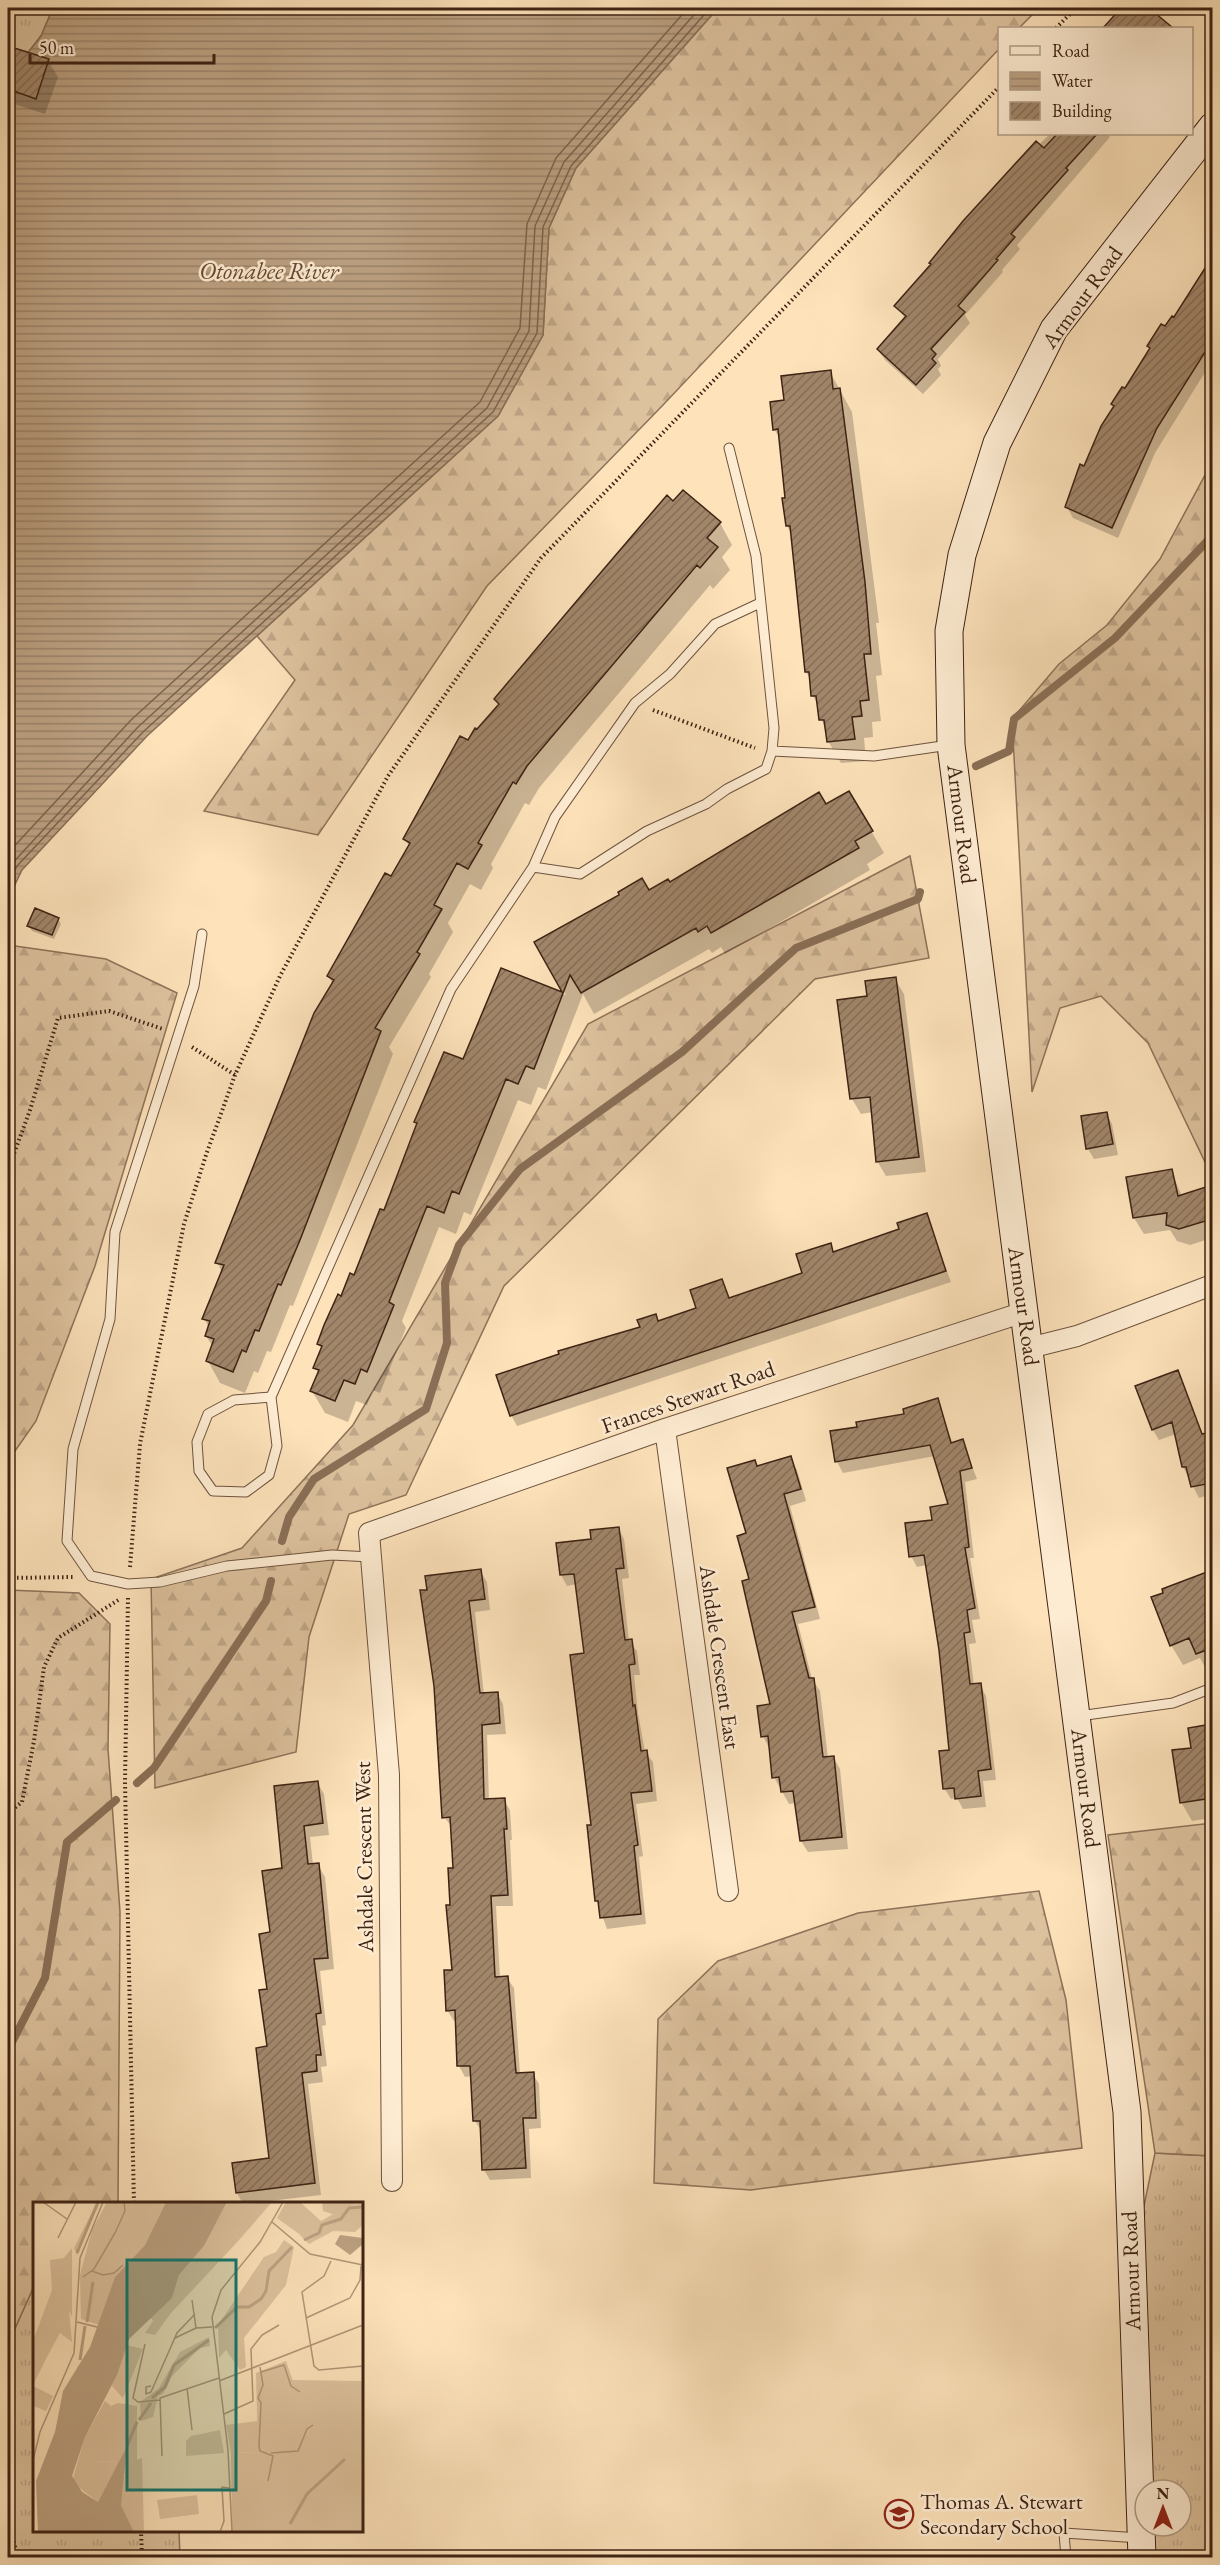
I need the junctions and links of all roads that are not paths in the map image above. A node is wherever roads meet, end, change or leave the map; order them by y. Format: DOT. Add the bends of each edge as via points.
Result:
graph roads {
  1 [pos="1212,127"];
  2 [pos="729,448"];
  3 [pos="760,603"];
  4 [pos="951,745"];
  5 [pos="772,751"];
  6 [pos="532,867"];
  7 [pos="202,934"];
  8 [pos="1212,1285"];
  9 [pos="1024,1312"];
  10 [pos="1029,1348"];
  11 [pos="271,1397"];
  12 [pos="665,1429"];
  13 [pos="369,1533"];
  14 [pos="371,1557"];
  15 [pos="1212,1688"];
  16 [pos="1077,1716"];
  17 [pos="728,1892"];
  18 [pos="392,2181"];
  19 [pos="1141,2548"];
  20 [pos="1066,2558"];
  1 -- 4 [label="main road, Armour Road" via="1053,329 997,443 962,555 949,631"];
  2 -- 3 [label="lane" via="756,556"];
  3 -- 5 [label="lane" via="774,728"];
  3 -- 6 [label="lane" via="715,624 670,674 635,703 555,817"];
  4 -- 5 [label="lane" via="874,756"];
  4 -- 9 [label="main road, Armour Road"];
  5 -- 6 [label="lane" via="766,769 706,804 647,831 580,874"];
  6 -- 11 [label="lane" via="451,989"];
  7 -- 14 [label="lane" via="194,986 115,1232 110,1319 73,1449 67,1541 91,1576 128,1584 160,1582 239,1565 332,1555"];
  8 -- 10 [label="street" via="1077,1336"];
  9 -- 10 [label="main road, Armour Road"];
  9 -- 12 [label="street, Frances Stewart Road"];
  10 -- 16 [label="main road, Armour Road"];
  11 -- 11 [label="lane" via="234,1400 208,1414 197,1442 199,1471 213,1491 246,1492 269,1475 277,1446"];
  12 -- 13 [label="street, Frances Stewart Road"];
  12 -- 17 [label="street, Ashdale Crescent East"];
  13 -- 14 [label="street, Ashdale Crescent West"];
  14 -- 18 [label="street, Ashdale Crescent West" via="389,1775"];
  15 -- 16 [label="lane" via="1173,1703"];
  16 -- 19 [label="main road, Armour Road" via="1128,2112"];
  19 -- 20 [label="lane" via="1064,2534"];
}
